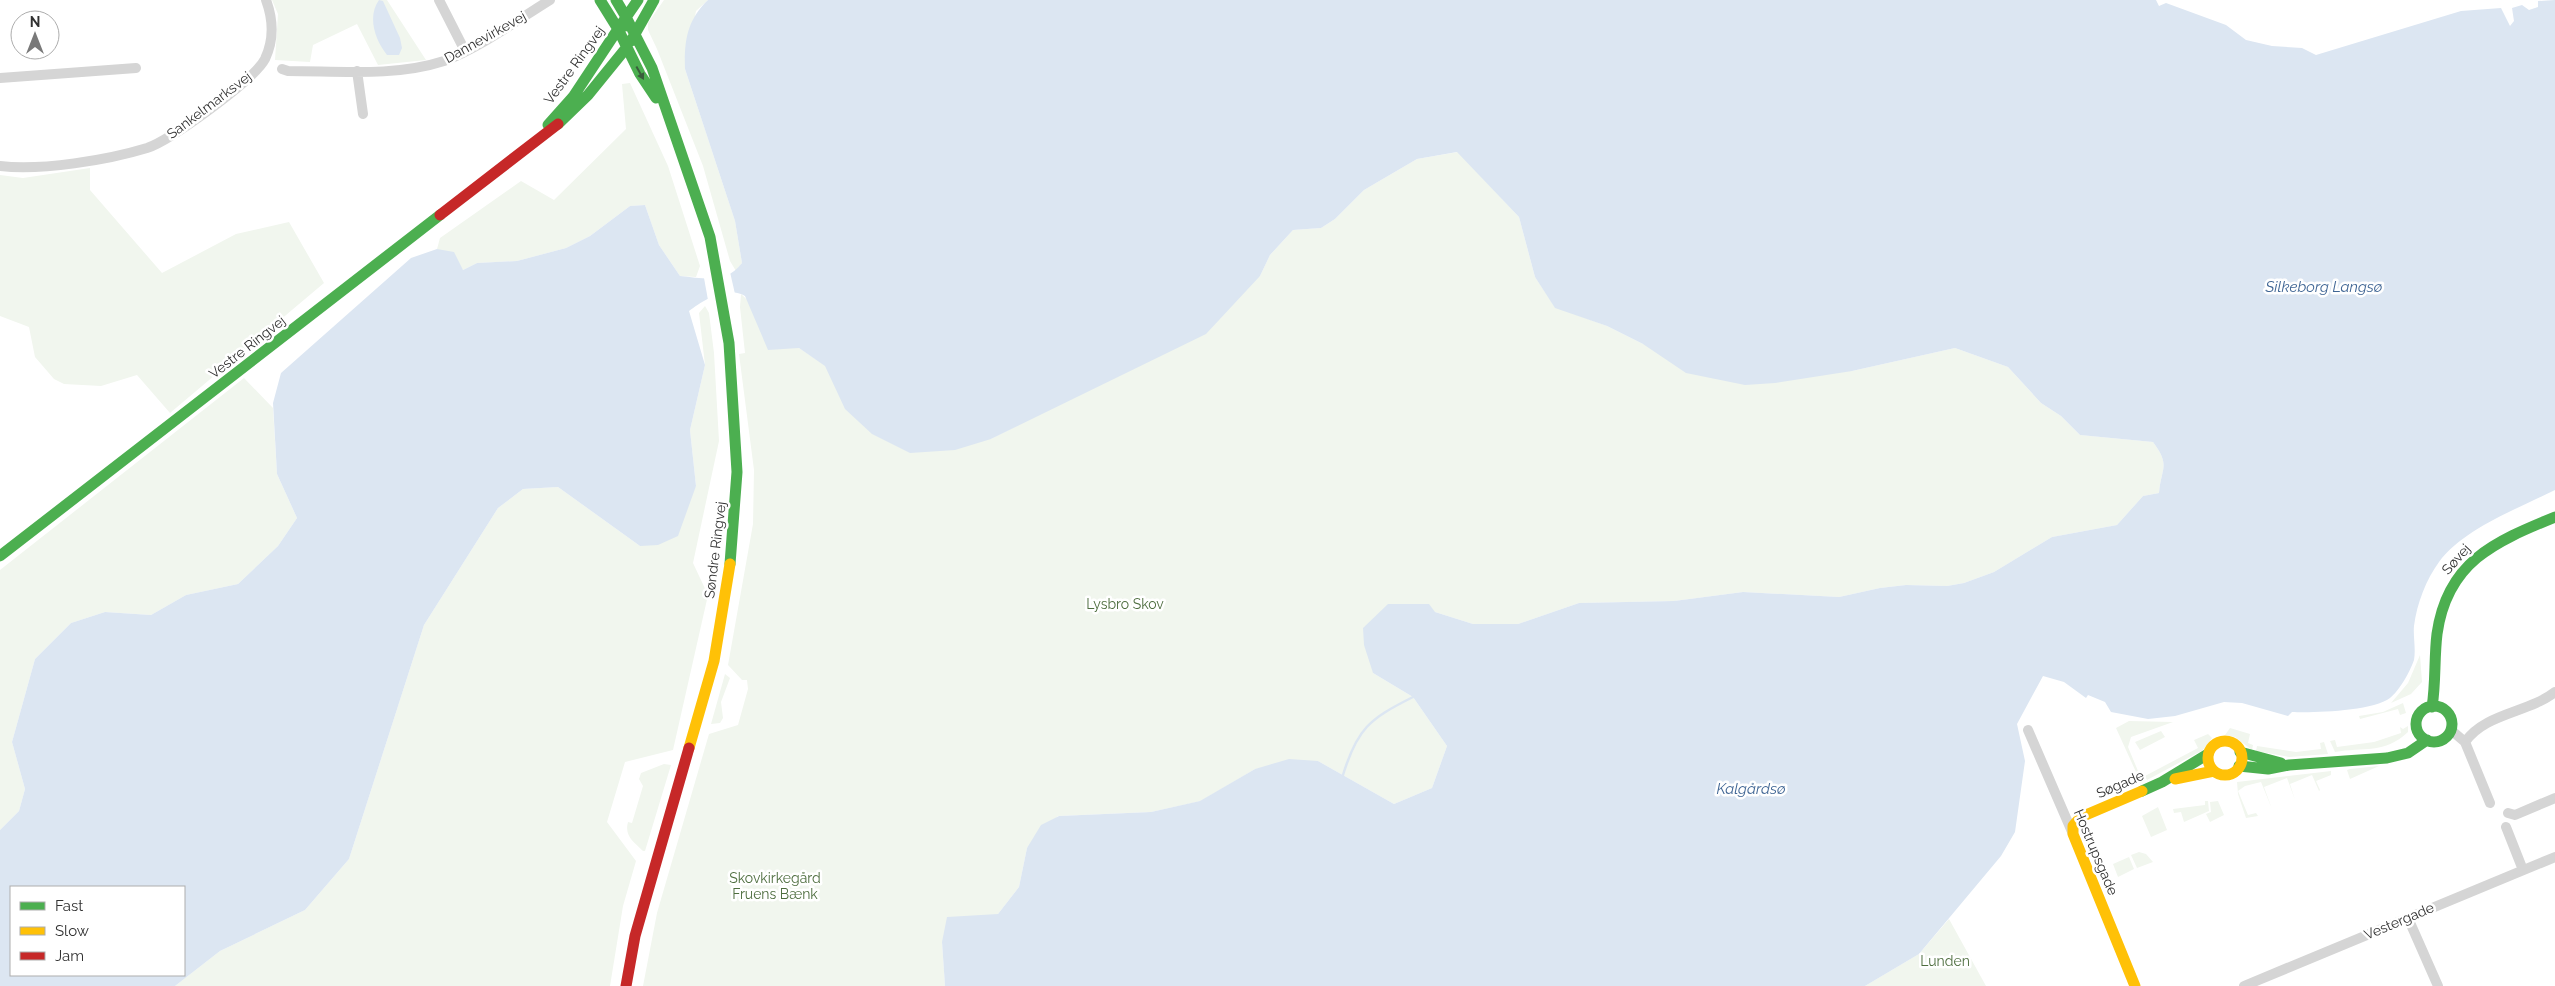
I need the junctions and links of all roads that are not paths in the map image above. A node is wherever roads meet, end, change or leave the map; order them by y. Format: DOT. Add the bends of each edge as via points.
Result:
graph roads {
  1 [pos="266,0"];
  2 [pos="439,0"];
  3 [pos="550,0"];
  4 [pos="600,0"];
  5 [pos="616,0"];
  6 [pos="638,0"];
  7 [pos="644,0"];
  8 [pos="654,0"];
  9 [pos="631,25"];
  10 [pos="623,38"];
  11 [pos="465,51"];
  12 [pos="136,68"];
  13 [pos="282,68"];
  14 [pos="357,71"];
  15 [pos="0,78"];
  16 [pos="363,114"];
  17 [pos="667,114"];
  18 [pos="513,161"];
  19 [pos="0,166"];
  20 [pos="2555,517"];
  21 [pos="0,556"];
  22 [pos="2555,692"];
  23 [pos="2438,708"];
  24 [pos="2028,730"];
  25 [pos="2451,730"];
  26 [pos="2423,737"];
  27 [pos="2465,742"];
  28 [pos="2240,752"];
  29 [pos="2208,754"];
  30 [pos="2290,765"];
  31 [pos="2239,766"];
  32 [pos="2214,771"];
  33 [pos="2162,782"];
  34 [pos="2555,798"];
  35 [pos="2490,803"];
  36 [pos="2508,813"];
  37 [pos="2506,827"];
  38 [pos="2073,834"];
  39 [pos="2555,857"];
  40 [pos="2523,870"];
  41 [pos="2408,918"];
  42 [pos="626,986"];
  43 [pos="2136,986"];
  44 [pos="2244,986"];
  45 [pos="2438,986"];
  1 -- 19 [label="street, Sankelmarksvej" via="272,26 270,46 264,60 251,75 179,131 149,147 119,155 31,167"];
  2 -- 11 [label="street"];
  3 -- 11 [label="street, Dannevirkevej"];
  4 -- 10 [label="main road, Søndre Ringvej"];
  5 -- 9 [label="main road, Søndre Ringvej"];
  6 -- 9 [label="main road"];
  7 -- 9 [label="main road"];
  8 -- 9 [label="main road"];
  9 -- 10 [label="main road"];
  9 -- 10 [label="main road"];
  9 -- 17 [label="main road, Søndre Ringvej" via="652,68"];
  10 -- 17 [label="main road, Søndre Ringvej, one-way" via="640,74"];
  10 -- 18 [label="main road, Vestre Ringvej"];
  10 -- 18 [label="main road, Vestre Ringvej" via="610,72 570,115 527,153"];
  11 -- 14 [label="street, Dannevirkevej" via="429,65"];
  12 -- 15 [label="street"];
  13 -- 14 [label="street, Dannevirkevej" via="288,71"];
  14 -- 16 [label="street"];
  17 -- 42 [label="main road, Søndre Ringvej" via="698,200 716,268 729,344 736,446 732,551 714,661 635,936"];
  18 -- 21 [label="main road, Vestre Ringvej"];
  20 -- 23 [label="main road, Søvej" via="2492,545 2462,572 2449,589 2437,634 2437,664 2443,692"];
  22 -- 27 [label="street" via="2475,728"];
  23 -- 25 [label="main road" via="2451,718"];
  23 -- 26 [label="main road" via="2424,710 2419,716 2417,724"];
  24 -- 38 [label="street, Hostrupsgade"];
  25 -- 26 [label="main road" via="2441,741"];
  25 -- 27 [label="street"];
  26 -- 30 [label="main road" via="2408,753 2387,758"];
  27 -- 35 [label="street"];
  28 -- 29 [label="main road" via="2233,744 2223,741 2213,746"];
  28 -- 30 [label="main road"];
  28 -- 31 [label="main road"];
  29 -- 32 [label="main road"];
  29 -- 33 [label="main road, Søgade"];
  30 -- 31 [label="main road" via="2268,769"];
  31 -- 32 [label="main road" via="2229,774"];
  32 -- 33 [label="main road, Søgade"];
  33 -- 38 [label="main road, Søgade" via="2081,817 2073,826"];
  34 -- 36 [label="street" via="2515,815"];
  37 -- 40 [label="street"];
  38 -- 43 [label="main road, Hostrupsgade"];
  39 -- 40 [label="street, Vestergade"];
  40 -- 41 [label="street, Vestergade"];
  41 -- 44 [label="street, Vestergade"];
  41 -- 45 [label="street"];
}
